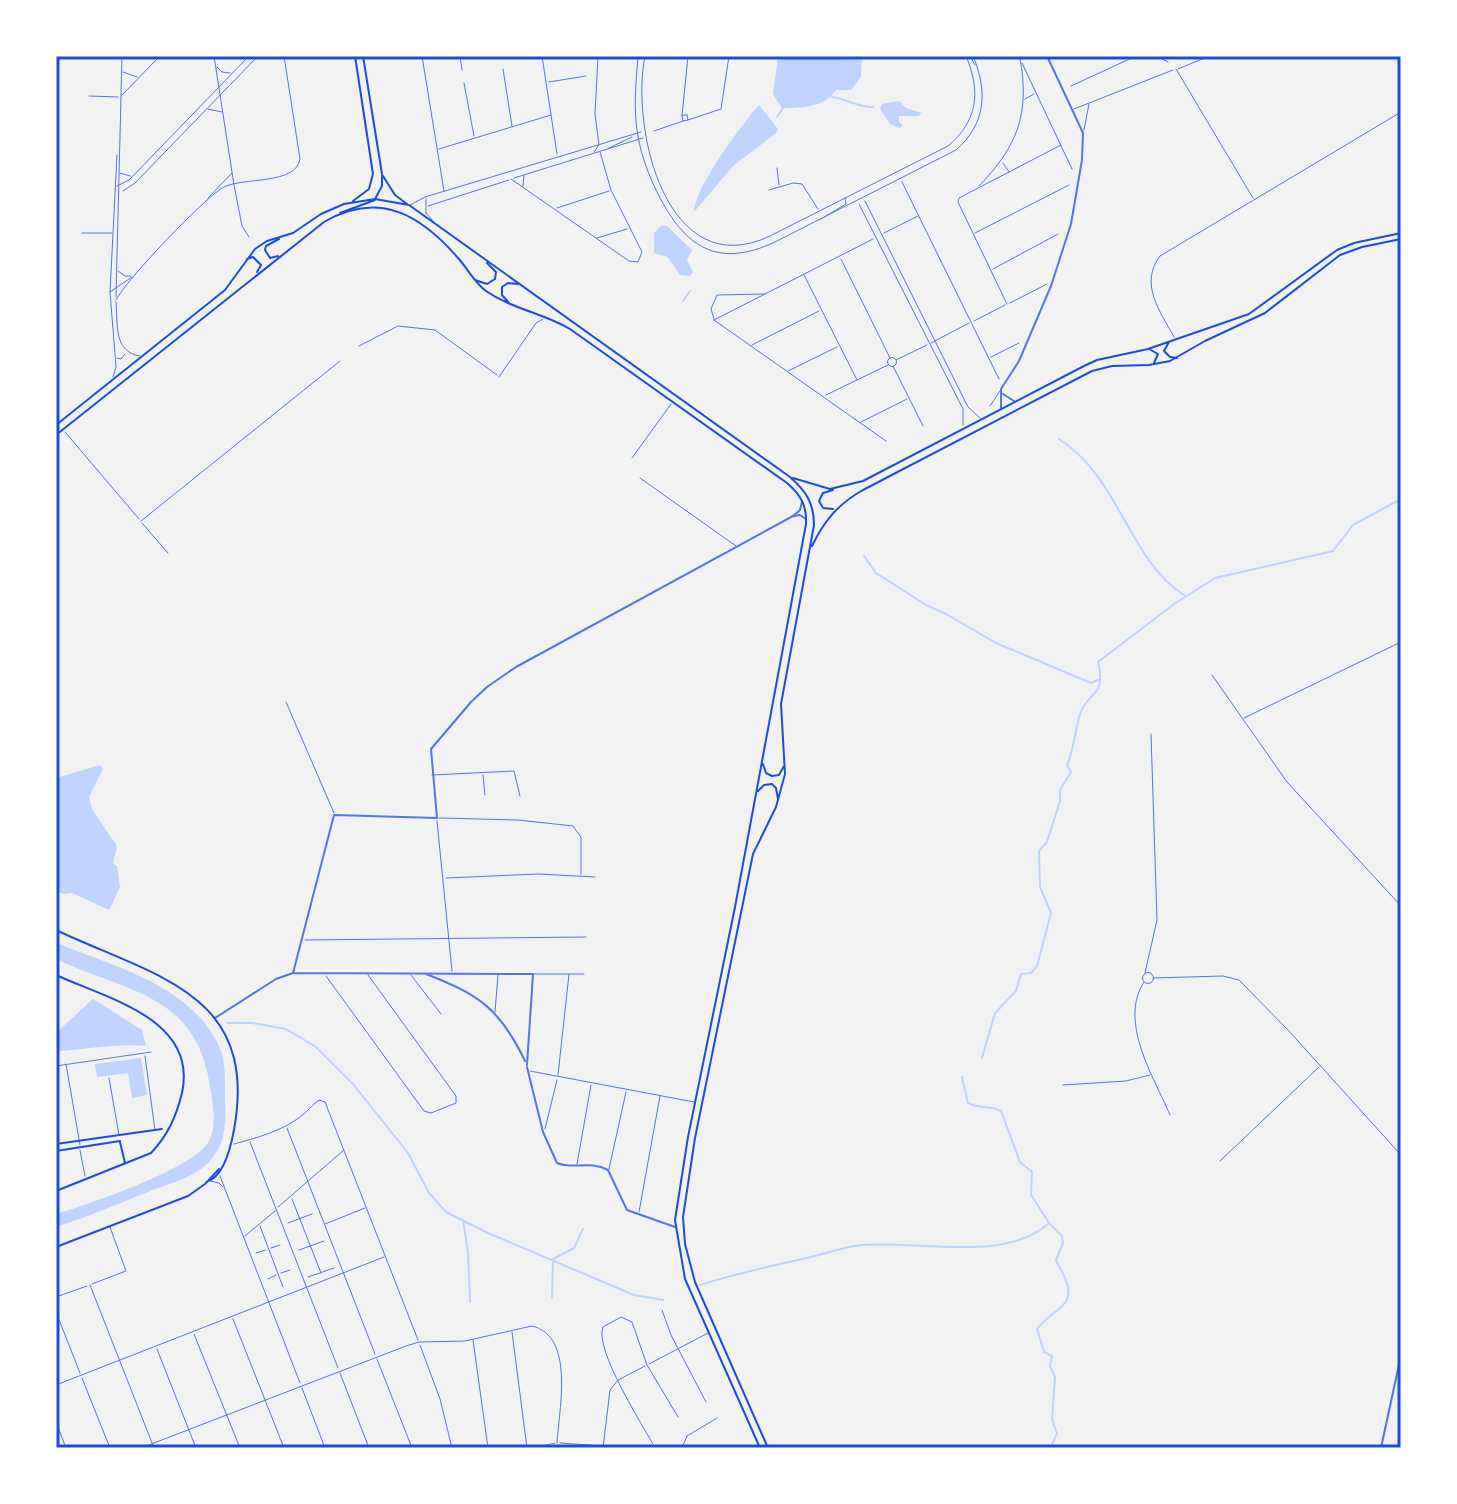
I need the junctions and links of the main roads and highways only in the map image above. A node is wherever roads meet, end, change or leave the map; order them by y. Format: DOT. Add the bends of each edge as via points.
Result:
graph roads {
  1 [pos="355,56"];
  2 [pos="363,56"];
  3 [pos="382,174"];
  4 [pos="375,199"];
  5 [pos="344,204"];
  6 [pos="408,205"];
  7 [pos="333,217"];
  8 [pos="1401,233"];
  9 [pos="284,237"];
  10 [pos="1401,239"];
  11 [pos="283,254"];
  12 [pos="477,255"];
  13 [pos="245,261"];
  14 [pos="254,276"];
  15 [pos="474,279"];
  16 [pos="520,284"];
  17 [pos="513,305"];
  18 [pos="1170,341"];
  19 [pos="1148,349"];
  20 [pos="1177,358"];
  21 [pos="1149,365"];
  22 [pos="56,425"];
  23 [pos="56,435"];
  24 [pos="790,477"];
  25 [pos="838,489"];
  26 [pos="835,509"];
  27 [pos="810,550"];
  28 [pos="763,759"];
  29 [pos="785,764"];
  30 [pos="756,794"];
  31 [pos="779,800"];
  32 [pos="56,930"];
  33 [pos="56,975"];
  34 [pos="695,1102"];
  35 [pos="700,1117"];
  36 [pos="162,1129"];
  37 [pos="119,1135"];
  38 [pos="120,1141"];
  39 [pos="56,1144"];
  40 [pos="56,1151"];
  41 [pos="125,1164"];
  42 [pos="56,1191"];
  43 [pos="683,1217"];
  44 [pos="675,1227"];
  45 [pos="56,1247"];
  46 [pos="708,1333"];
  47 [pos="728,1358"];
  48 [pos="760,1448"];
  49 [pos="768,1448"];
  1 -- 5 [label="main road" via="373,174 365,193"];
  2 -- 3 [label="main road"];
  3 -- 4 [label="main road"];
  3 -- 6 [label="main road"];
  4 -- 5 [label="main road"];
  4 -- 6 [label="main road"];
  4 -- 7 [label="main road"];
  5 -- 9 [label="main road"];
  6 -- 12 [label="main road"];
  7 -- 11 [label="main road"];
  7 -- 15 [label="main road" via="373,207 408,214 446,244"];
  8 -- 18 [label="main road" via="1346,246 1249,314"];
  9 -- 11 [label="main road" via="265,250 270,258"];
  9 -- 13 [label="main road" via="267,241"];
  10 -- 20 [label="main road" via="1340,255 1265,313"];
  11 -- 14 [label="main road"];
  12 -- 15 [label="main road" via="496,276 487,284"];
  12 -- 16 [label="main road"];
  13 -- 14 [label="main road" via="259,261"];
  13 -- 22 [label="main road" via="225,290"];
  14 -- 23 [label="main road"];
  15 -- 17 [label="main road"];
  16 -- 17 [label="main road" via="502,287 502,295"];
  16 -- 24 [label="main road"];
  17 -- 28 [label="main road" via="570,329 787,483 803,500 806,520"];
  18 -- 19 [label="main road"];
  18 -- 20 [label="main road" via="1164,351"];
  19 -- 21 [label="main road" via="1158,354"];
  19 -- 25 [label="main road" via="1097,360"];
  20 -- 21 [label="main road"];
  21 -- 26 [label="main road" via="1112,366 1083,375"];
  24 -- 25 [label="main road"];
  24 -- 27 [label="main road" via="811,502"];
  25 -- 26 [label="main road" via="823,493 819,501 823,508"];
  26 -- 27 [label="main road"];
  27 -- 29 [label="main road" via="781,704"];
  28 -- 29 [label="main road" via="772,776 779,775"];
  28 -- 30 [label="main road"];
  29 -- 31 [label="main road"];
  30 -- 31 [label="main road" via="769,784"];
  30 -- 34 [label="main road"];
  31 -- 35 [label="main road" via="753,854"];
  32 -- 45 [label="main road" via="183,988 203,1003 226,1035 236,1061 238,1092 232,1144 219,1173 188,1196"];
  33 -- 41 [label="main road" via="146,1016 173,1040 180,1055 183,1087 171,1127 151,1153"];
  34 -- 35 [label="main road" via="700,1104"];
  34 -- 44 [label="main road"];
  35 -- 43 [label="main road"];
  36 -- 37 [label="main road"];
  37 -- 38 [label="main road"];
  37 -- 39 [label="main road"];
  38 -- 40 [label="main road"];
  38 -- 41 [label="main road"];
  41 -- 42 [label="main road"];
  43 -- 44 [label="main road"];
  43 -- 47 [label="main road" via="695,1282"];
  44 -- 46 [label="main road" via="685,1279"];
  46 -- 47 [label="main road" via="716,1333"];
  46 -- 48 [label="main road"];
  47 -- 49 [label="main road"];
}
